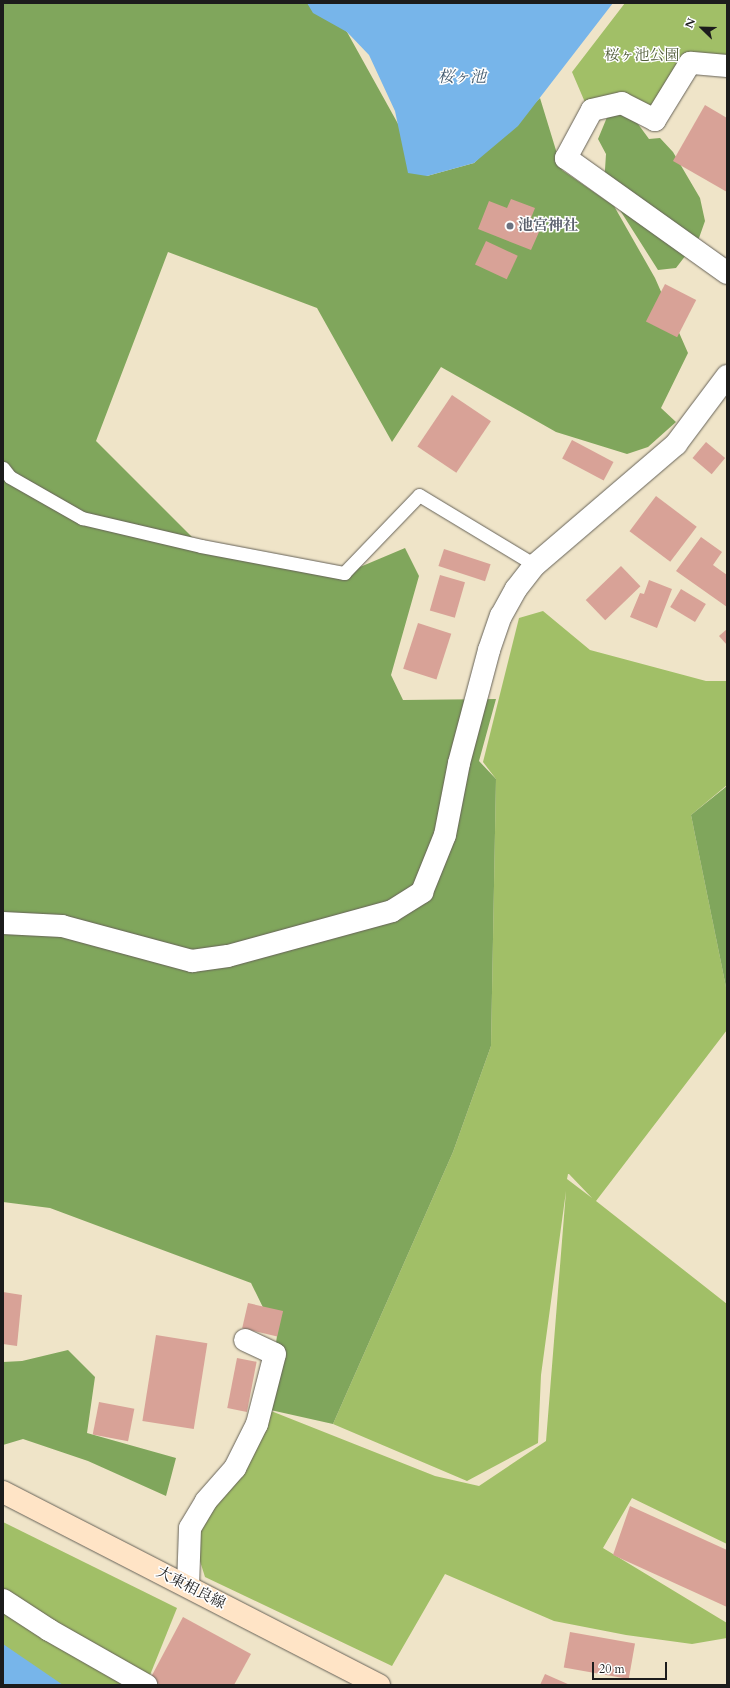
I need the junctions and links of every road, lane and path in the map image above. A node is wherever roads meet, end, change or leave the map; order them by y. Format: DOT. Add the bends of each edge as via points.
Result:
graph roads {
  1 [pos="727,66"];
  2 [pos="727,273"];
  3 [pos="727,376"];
  4 [pos="3,468"];
  5 [pos="535,564"];
  6 [pos="3,923"];
  7 [pos="245,1340"];
  8 [pos="3,1492"];
  9 [pos="188,1586"];
  10 [pos="3,1600"];
  11 [pos="146,1685"];
  12 [pos="379,1685"];
  1 -- 2 [label="street" via="690,63 655,120 622,103 592,110 566,158"];
  3 -- 5 [label="street" via="676,444"];
  4 -- 5 [label="lane" via="10,477 82,518 201,546 344,573 419,495"];
  5 -- 6 [label="street" via="516,589 501,616 491,644 459,763 445,835 422,892 392,911 228,956 192,961 62,926"];
  7 -- 9 [label="street" via="274,1354 257,1424 235,1468 206,1501 190,1528"];
  8 -- 9 [label="main road, 大東相良線"];
  9 -- 12 [label="main road, 大東相良線"];
  10 -- 11 [label="street" via="49,1630"];
}
